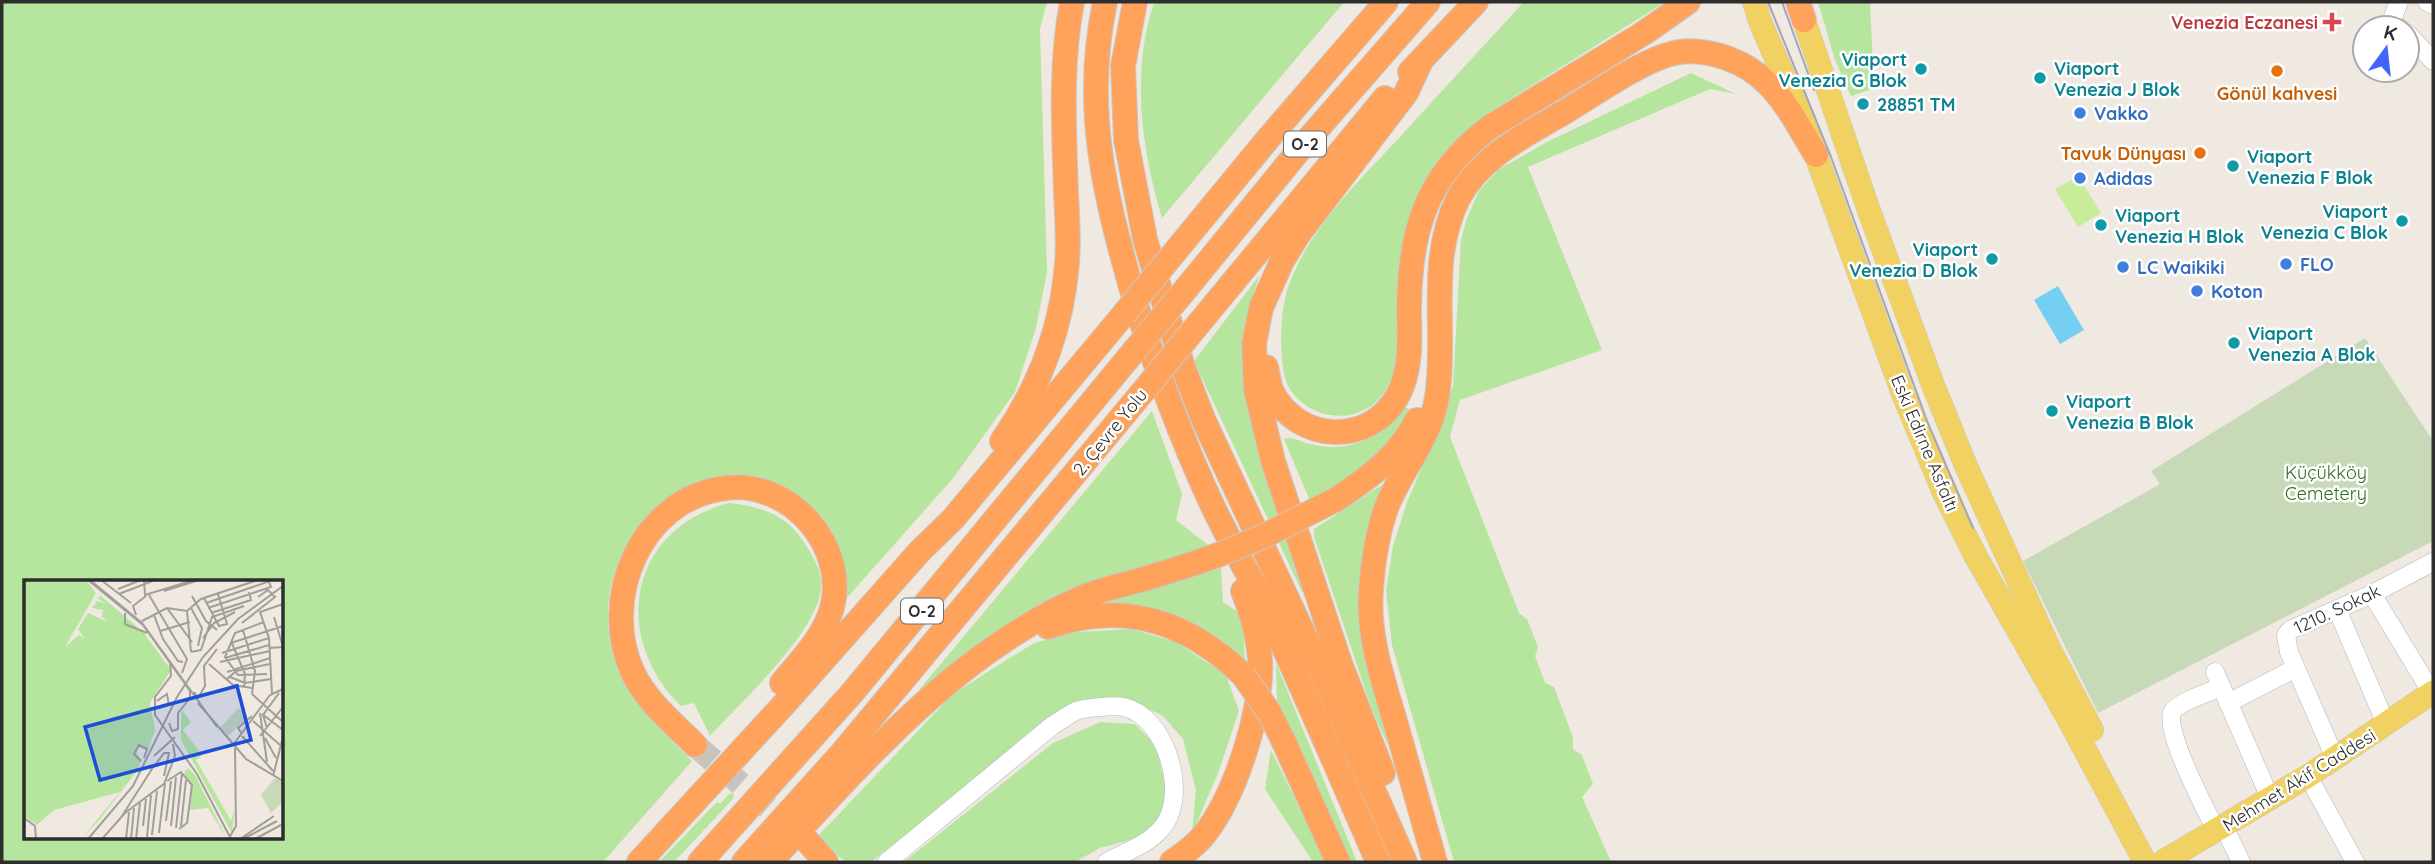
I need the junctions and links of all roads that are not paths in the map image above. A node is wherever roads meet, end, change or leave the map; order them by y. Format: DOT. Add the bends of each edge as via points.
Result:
graph roads {
  1 [pos="1072,2"];
  2 [pos="1105,2"];
  3 [pos="1135,2"];
  4 [pos="1366,2"];
  5 [pos="1386,2"];
  6 [pos="1428,2"];
  7 [pos="1476,2"];
  8 [pos="1688,2"];
  9 [pos="1754,2"];
  10 [pos="2428,2"];
  11 [pos="2433,5"];
  12 [pos="1802,8"];
  13 [pos="2421,45"];
  14 [pos="1421,61"];
  15 [pos="2433,61"];
  16 [pos="1267,141"];
  17 [pos="1816,155"];
  18 [pos="1271,286"];
  19 [pos="1440,354"];
  20 [pos="1217,515"];
  21 [pos="2001,540"];
  22 [pos="920,551"];
  23 [pos="1973,552"];
  24 [pos="2433,562"];
  25 [pos="2372,594"];
  26 [pos="2004,608"];
  27 [pos="2337,609"];
  28 [pos="2040,626"];
  29 [pos="999,646"];
  30 [pos="2296,668"];
  31 [pos="2221,687"];
  32 [pos="2432,692"];
  33 [pos="2057,698"];
  34 [pos="2386,724"];
  35 [pos="695,745"];
  36 [pos="738,755"];
  37 [pos="2335,758"];
  38 [pos="2308,776"];
  39 [pos="2270,797"];
  40 [pos="2220,830"];
  41 [pos="809,843"];
  42 [pos="639,862"];
  43 [pos="700,862"];
  44 [pos="744,862"];
  45 [pos="770,862"];
  46 [pos="826,862"];
  47 [pos="887,862"];
  48 [pos="1107,862"];
  49 [pos="1172,862"];
  50 [pos="1338,862"];
  51 [pos="1378,862"];
  52 [pos="1405,862"];
  53 [pos="1415,862"];
  54 [pos="1435,862"];
  55 [pos="2137,862"];
  56 [pos="2145,862"];
  57 [pos="2162,862"];
  58 [pos="2241,862"];
  59 [pos="2355,862"];
  1 -- 22 [label="highway" via="1063,85 1067,262 1054,334 1035,387 1011,428 940,516"];
  2 -- 20 [label="highway" via="1095,70 1095,109 1109,204 1146,343"];
  3 -- 52 [label="highway" via="1123,66 1126,140 1145,239 1183,367"];
  4 -- 16 [label="highway" via="1294,94"];
  5 -- 16 [label="highway"];
  6 -- 43 [label="highway, 2. Çevre Yolu / O-2, bridge" via="1305,144 852,694"];
  7 -- 14 [label="highway, 2. Çevre Yolu / O-2"];
  8 -- 18 [label="highway" via="1490,127 1449,164 1424,209 1415,237 1402,385 1383,415 1364,428 1337,433 1312,429 1281,407 1271,390 1265,357"];
  9 -- 17 [label="main road, Eski Edirne Asfaltı"];
  10 -- 11 [label="street"];
  12 -- 21 [label="main road, Eski Edirne Asfaltı" via="1914,335"];
  13 -- 15 [label="street"];
  14 -- 18 [label="highway" via="1399,103 1298,235"];
  14 -- 44 [label="highway, 2. Çevre Yolu / O-2, bridge" via="1325,168 851,743"];
  16 -- 22 [label="highway, bridge" via="971,498"];
  17 -- 19 [label="highway" via="1787,107 1745,67 1695,52 1679,52 1642,66 1523,136 1481,168 1459,197 1441,258"];
  17 -- 23 [label="main road, Eski Edirne Asfaltı" via="1903,394"];
  18 -- 53 [label="highway" via="1254,344 1259,404 1286,504 1340,663"];
  19 -- 29 [label="highway, bridge" via="1416,423 1386,464 1368,479 1264,536 1083,597"];
  19 -- 54 [label="highway" via="1437,400 1427,430 1388,504 1370,594 1382,674"];
  20 -- 49 [label="highway" via="1257,637 1257,702 1224,804 1203,837"];
  20 -- 51 [label="highway" via="1297,676"];
  21 -- 23 [label="main road" via="1987,553"];
  21 -- 28 [label="main road, Eski Edirne Asfaltı"];
  22 -- 36 [label="highway"];
  23 -- 26 [label="main road, Eski Edirne Asfaltı"];
  24 -- 25 [label="street, 1210. Sokak"];
  25 -- 27 [label="street, 1210. Sokak"];
  25 -- 32 [label="street"];
  26 -- 28 [label="main road" via="2012,600 2020,600"];
  26 -- 33 [label="main road, Eski Edirne Asfaltı"];
  27 -- 30 [label="street, 1210. Sokak" via="2286,635"];
  27 -- 34 [label="street"];
  28 -- 57 [label="main road, Eski Edirne Asfaltı"];
  29 -- 45 [label="highway" via="943,686"];
  29 -- 50 [label="highway, bridge" via="1069,619 1124,614 1195,637 1243,675 1269,712"];
  30 -- 31 [label="street"];
  30 -- 37 [label="street, 1210. Sokak"];
  31 -- 39 [label="street"];
  31 -- 40 [label="street" via="2176,707 2170,721 2180,752"];
  32 -- 34 [label="main road, Mehmet Akif Caddesi"];
  33 -- 55 [label="main road" via="2059,720 2122,842"];
  33 -- 56 [label="main road, Eski Edirne Asfaltı"];
  34 -- 37 [label="main road, Mehmet Akif Caddesi"];
  35 -- 36 [label="highway" via="644,692 633,672 622,641 623,587 641,544 676,507 727,488 752,490 789,505 818,533 830,556 834,589 831,612 820,635 762,709"];
  36 -- 42 [label="highway"];
  37 -- 38 [label="main road, Mehmet Akif Caddesi"];
  38 -- 39 [label="main road, Mehmet Akif Caddesi"];
  38 -- 59 [label="street"];
  39 -- 40 [label="main road, Mehmet Akif Caddesi"];
  40 -- 57 [label="main road, Mehmet Akif Caddesi"];
  40 -- 58 [label="street"];
  41 -- 46 [label="highway"];
  47 -- 48 [label="street" via="1053,725 1077,710 1124,707 1157,731 1166,749 1173,780 1172,807 1163,828 1149,840"];
}
